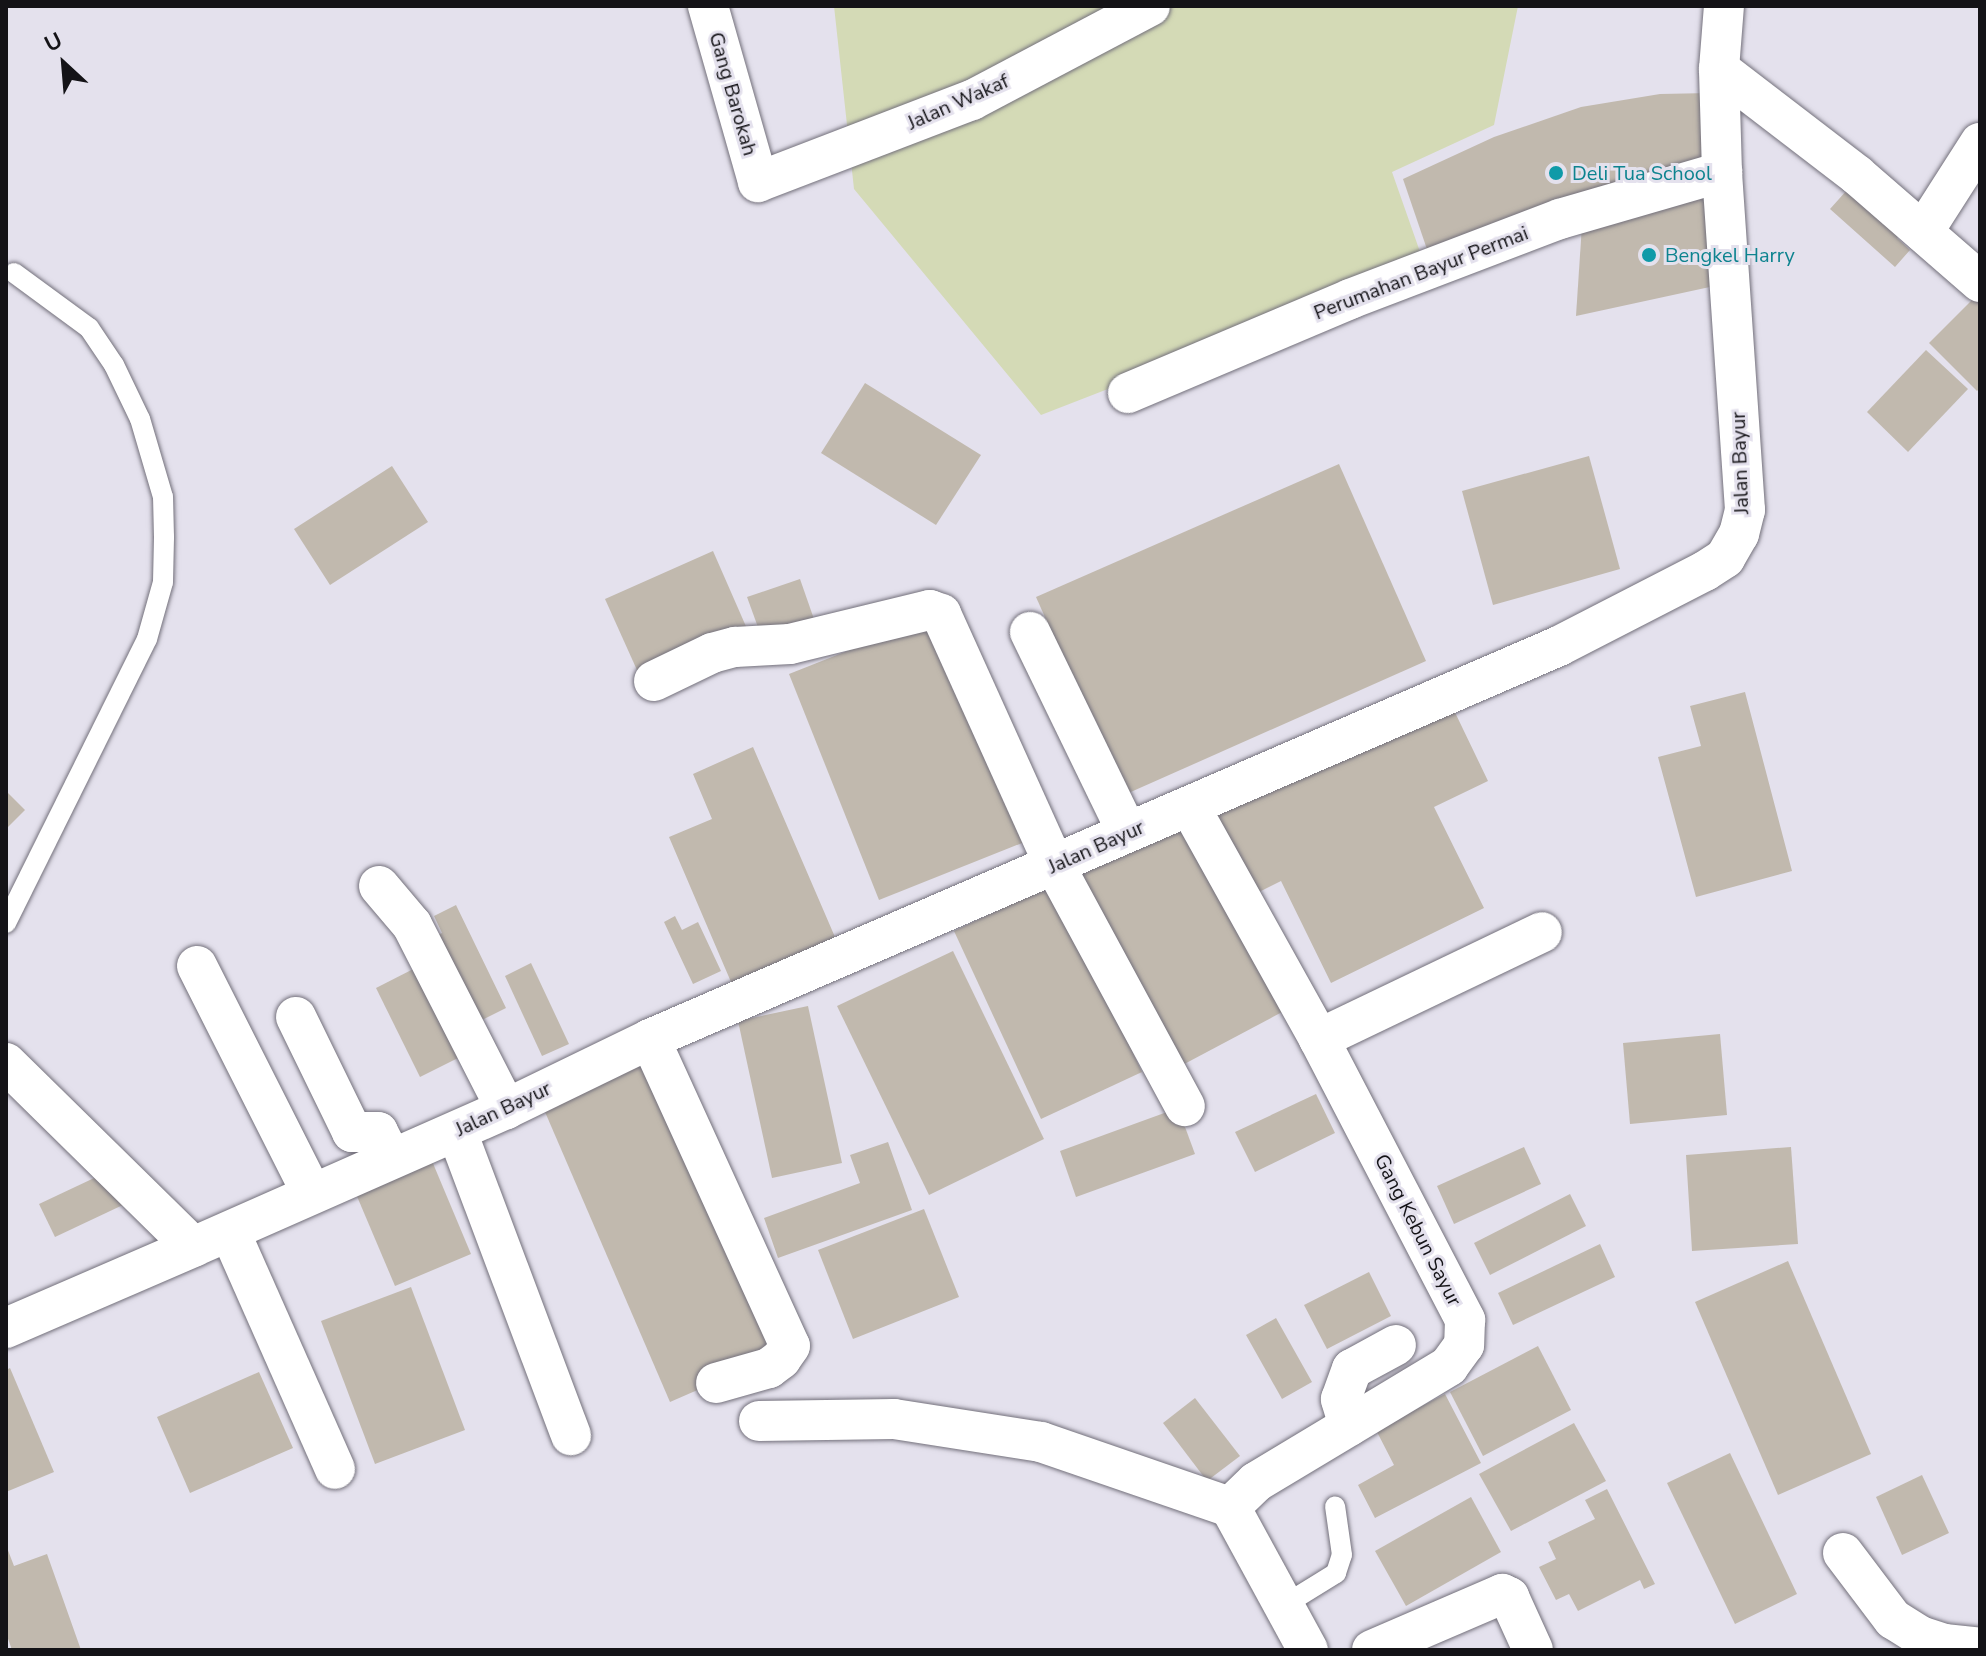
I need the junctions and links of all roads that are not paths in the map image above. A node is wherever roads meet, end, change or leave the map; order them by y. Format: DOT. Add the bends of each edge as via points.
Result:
graph roads {
  1 [pos="708,6"];
  2 [pos="1150,6"];
  3 [pos="1724,6"];
  4 [pos="1719,69"];
  5 [pos="1980,143"];
  6 [pos="1722,172"];
  7 [pos="758,182"];
  8 [pos="1923,232"];
  9 [pos="14,273"];
  10 [pos="1980,282"];
  11 [pos="1128,393"];
  12 [pos="1030,632"];
  13 [pos="654,681"];
  14 [pos="1190,807"];
  15 [pos="1127,832"];
  16 [pos="1055,866"];
  17 [pos="379,886"];
  18 [pos="6,923"];
  19 [pos="1542,932"];
  20 [pos="197,966"];
  21 [pos="296,1017"];
  22 [pos="650,1039"];
  23 [pos="1319,1039"];
  24 [pos="6,1063"];
  25 [pos="1185,1106"];
  26 [pos="506,1109"];
  27 [pos="457,1132"];
  28 [pos="392,1159"];
  29 [pos="312,1194"];
  30 [pos="230,1232"];
  31 [pos="193,1247"];
  32 [pos="6,1328"];
  33 [pos="1396,1345"];
  34 [pos="716,1383"];
  35 [pos="759,1421"];
  36 [pos="1349,1426"];
  37 [pos="571,1435"];
  38 [pos="335,1469"];
  39 [pos="1335,1506"];
  40 [pos="1230,1507"];
  41 [pos="1843,1553"];
  42 [pos="1286,1604"];
  43 [pos="1980,1648"];
  44 [pos="1308,1650"];
  45 [pos="1372,1650"];
  46 [pos="1533,1650"];
  1 -- 7 [label="street, Gang Barokah"];
  2 -- 7 [label="street, Jalan Wakaf" via="972,100"];
  3 -- 4 [label="street, Jalan Bayur"];
  4 -- 6 [label="street, Jalan Bayur"];
  4 -- 8 [label="street"];
  5 -- 8 [label="street"];
  6 -- 11 [label="street, Perumahan Bayur Permai" via="1560,219 1350,299"];
  6 -- 14 [label="street, Jalan Bayur" via="1745,510 1725,558 1559,646"];
  8 -- 10 [label="street"];
  9 -- 18 [label="lane" via="89,328 114,365 140,419 163,497 164,537 163,582 147,639"];
  12 -- 15 [label="street"];
  13 -- 16 [label="street" via="735,647 790,644 936,611"];
  14 -- 15 [label="street, Jalan Bayur"];
  14 -- 23 [label="street, Gang Kebun Sayur"];
  15 -- 16 [label="street, Jalan Bayur"];
  16 -- 22 [label="street, Jalan Bayur"];
  16 -- 25 [label="street"];
  17 -- 26 [label="street" via="412,925"];
  19 -- 23 [label="street"];
  20 -- 29 [label="street"];
  21 -- 28 [label="street" via="352,1132 378,1132"];
  22 -- 26 [label="street, Jalan Bayur"];
  22 -- 34 [label="street" via="790,1346 769,1368"];
  23 -- 36 [label="street, Gang Kebun Sayur" via="1465,1320 1467,1334 1449,1366"];
  24 -- 31 [label="street"];
  26 -- 27 [label="street, Jalan Bayur"];
  27 -- 28 [label="street, Jalan Bayur"];
  27 -- 37 [label="street"];
  28 -- 29 [label="street, Jalan Bayur"];
  29 -- 30 [label="street, Jalan Bayur"];
  30 -- 31 [label="street, Jalan Bayur"];
  30 -- 38 [label="street"];
  31 -- 32 [label="street, Jalan Bayur"];
  33 -- 36 [label="street" via="1352,1369 1341,1399"];
  35 -- 40 [label="street" via="894,1419 1041,1442"];
  36 -- 40 [label="street, Gang Kebun Sayur" via="1256,1482"];
  39 -- 42 [label="lane" via="1342,1555 1336,1573"];
  40 -- 42 [label="street"];
  41 -- 43 [label="street" via="1893,1619 1932,1640"];
  42 -- 44 [label="street"];
  45 -- 46 [label="street" via="1502,1594 1509,1597"];
}
